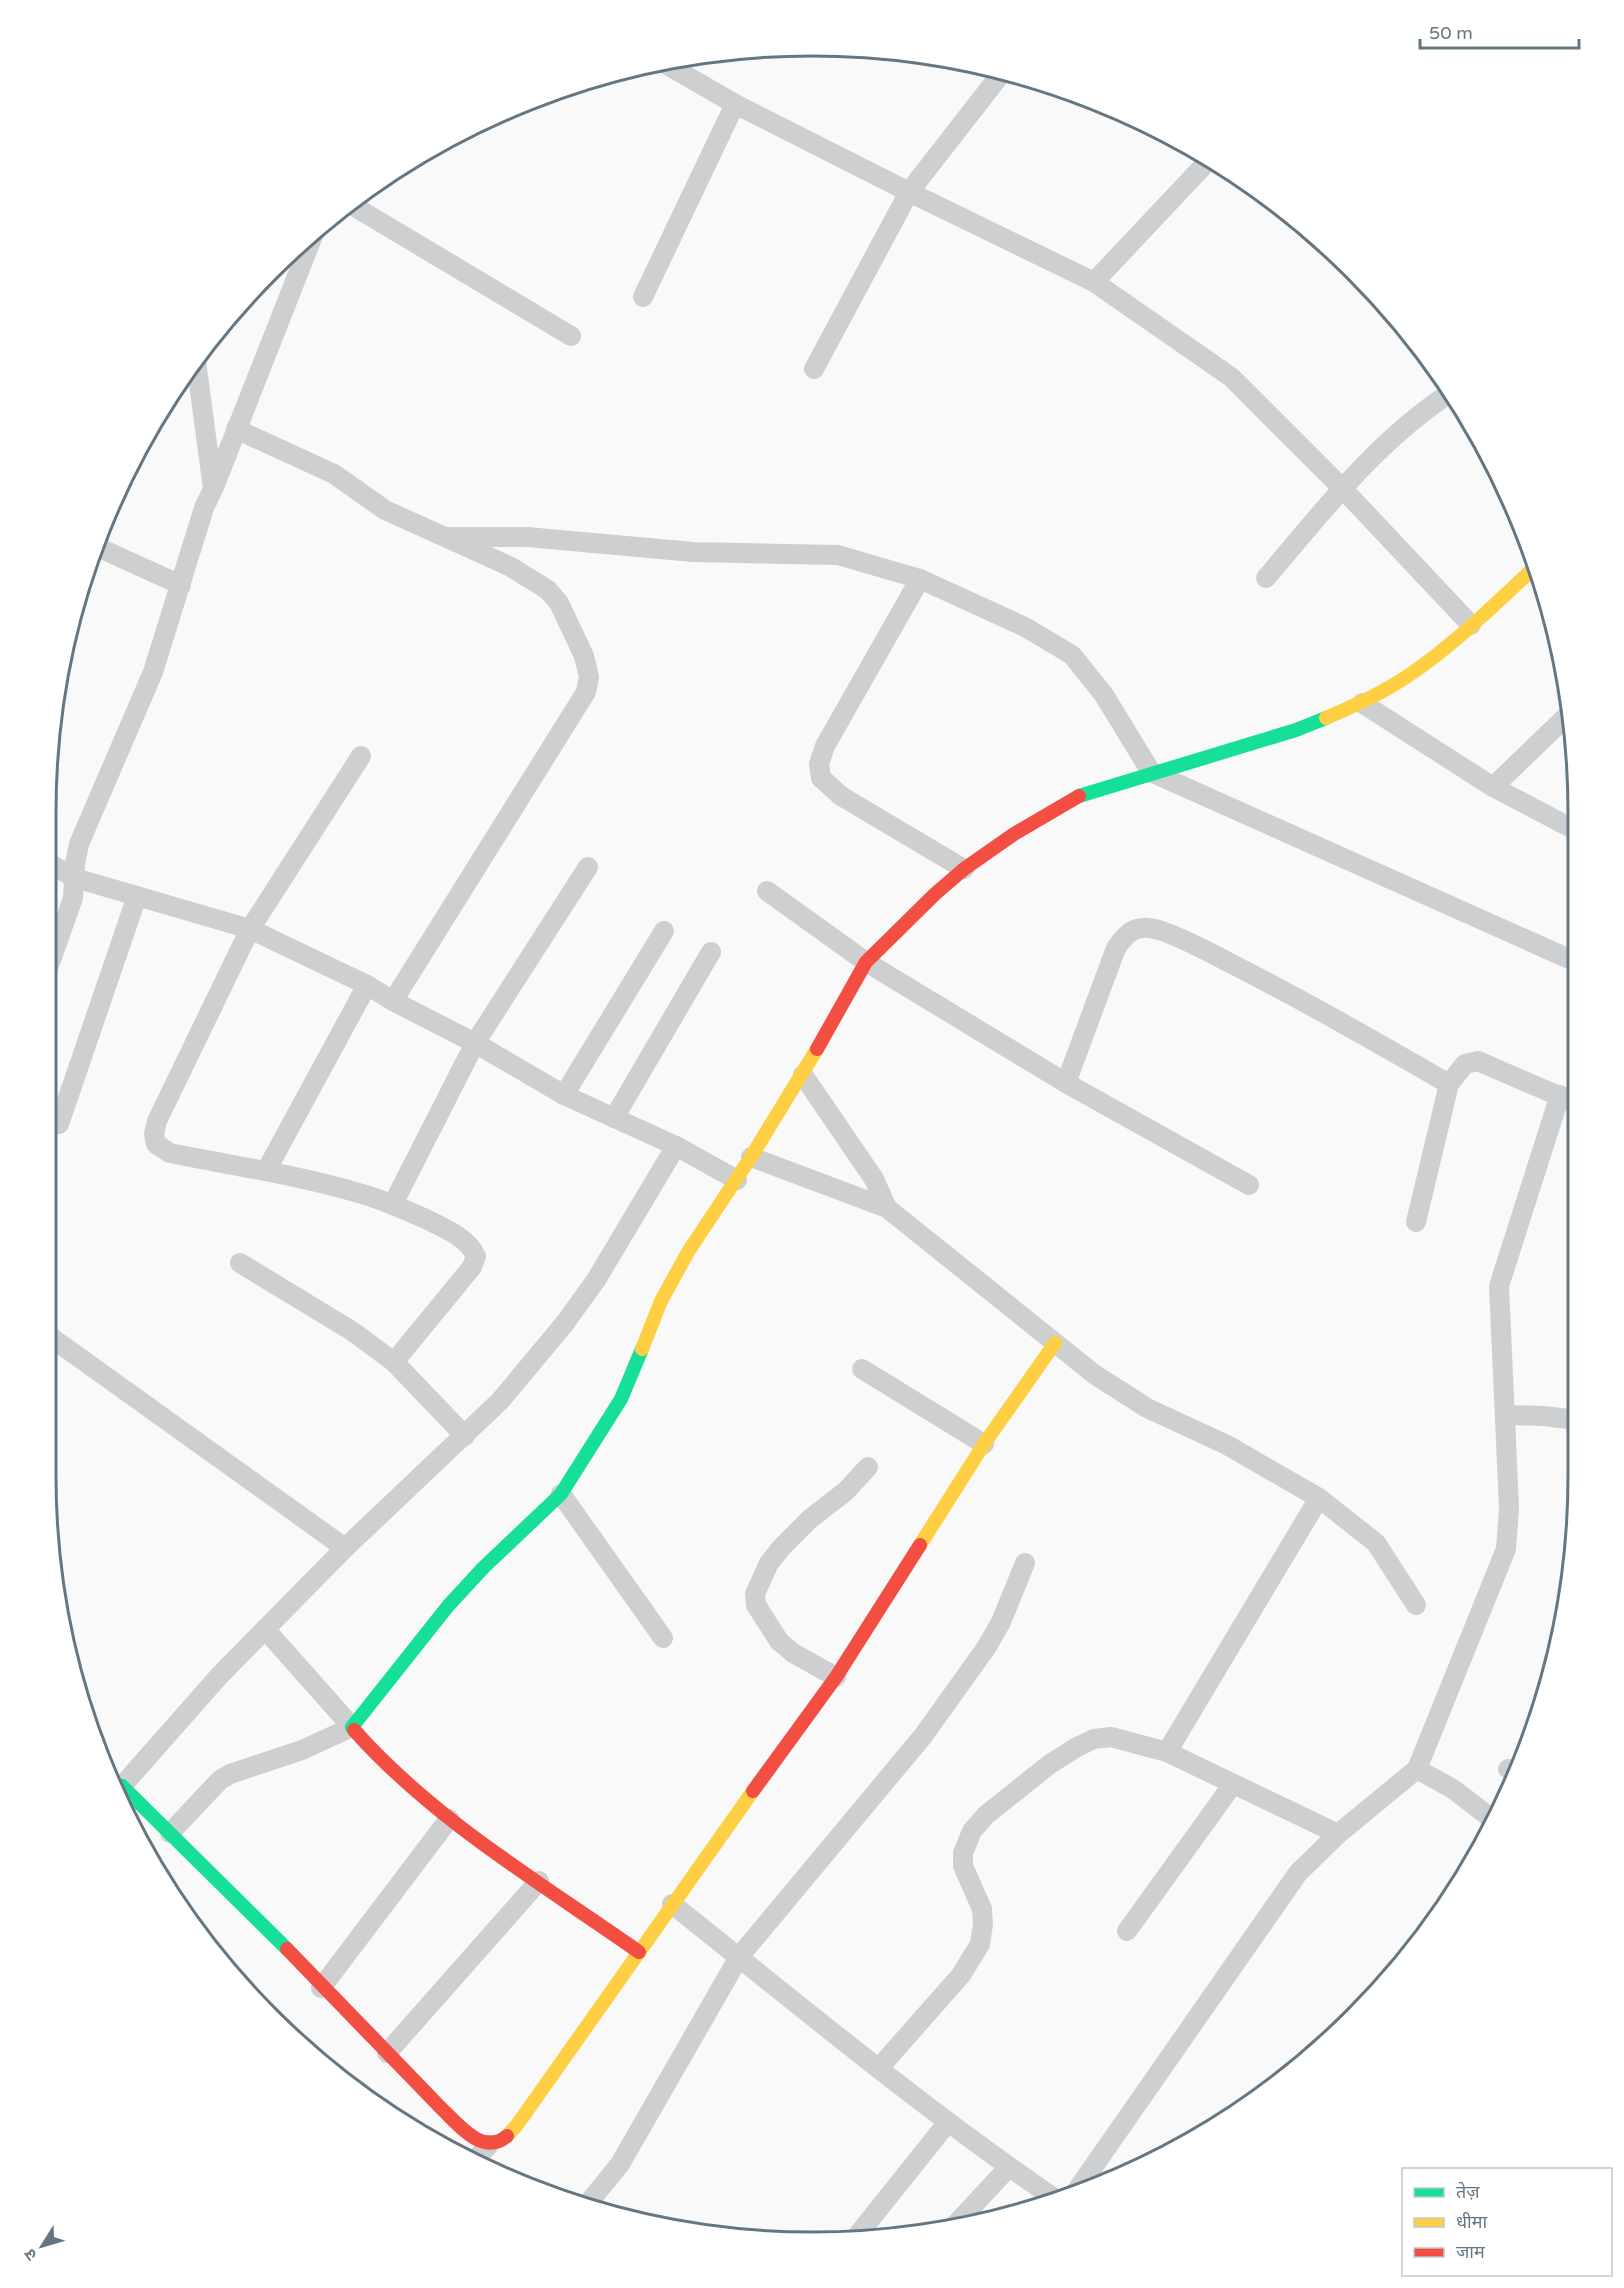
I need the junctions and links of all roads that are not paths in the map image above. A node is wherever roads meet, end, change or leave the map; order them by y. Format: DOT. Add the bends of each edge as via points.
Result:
graph roads {
  1 [pos="673,69"];
  2 [pos="997,79"];
  3 [pos="735,104"];
  4 [pos="1204,166"];
  5 [pos="909,192"];
  6 [pos="357,208"];
  7 [pos="308,247"];
  8 [pos="1094,282"];
  9 [pos="643,297"];
  10 [pos="571,336"];
  11 [pos="814,369"];
  12 [pos="196,374"];
  13 [pos="1444,397"];
  14 [pos="236,429"];
  15 [pos="1342,488"];
  16 [pos="213,489"];
  17 [pos="446,537"];
  18 [pos="103,550"];
  19 [pos="1529,572"];
  20 [pos="1266,578"];
  21 [pos="920,579"];
  22 [pos="181,585"];
  23 [pos="1471,625"];
  24 [pos="1362,704"];
  25 [pos="1563,720"];
  26 [pos="362,756"];
  27 [pos="1151,772"];
  28 [pos="1493,787"];
  29 [pos="1568,826"];
  30 [pos="56,867"];
  31 [pos="588,867"];
  32 [pos="964,869"];
  33 [pos="75,878"];
  34 [pos="767,891"];
  35 [pos="137,896"];
  36 [pos="250,929"];
  37 [pos="664,931"];
  38 [pos="56,947"];
  39 [pos="711,952"];
  40 [pos="1568,957"];
  41 [pos="866,962"];
  42 [pos="367,985"];
  43 [pos="393,1001"];
  44 [pos="475,1043"];
  45 [pos="803,1075"];
  46 [pos="1066,1083"];
  47 [pos="1449,1084"];
  48 [pos="564,1095"];
  49 [pos="1567,1099"];
  50 [pos="614,1118"];
  51 [pos="59,1124"];
  52 [pos="676,1146"];
  53 [pos="751,1157"];
  54 [pos="266,1171"];
  55 [pos="737,1180"];
  56 [pos="1249,1185"];
  57 [pos="393,1204"];
  58 [pos="887,1208"];
  59 [pos="1416,1222"];
  60 [pos="240,1263"];
  61 [pos="56,1341"];
  62 [pos="1055,1342"];
  63 [pos="394,1362"];
  64 [pos="862,1369"];
  65 [pos="1504,1415"];
  66 [pos="1568,1419"];
  67 [pos="465,1436"];
  68 [pos="984,1444"];
  69 [pos="868,1467"];
  70 [pos="561,1494"];
  71 [pos="1319,1498"];
  72 [pos="345,1548"];
  73 [pos="1025,1563"];
  74 [pos="1416,1605"];
  75 [pos="265,1629"];
  76 [pos="663,1638"];
  77 [pos="836,1677"];
  78 [pos="352,1726"];
  79 [pos="1167,1752"];
  80 [pos="1417,1769"];
  81 [pos="121,1784"];
  82 [pos="1233,1784"];
  83 [pos="127,1796"];
  84 [pos="1488,1816"];
  85 [pos="449,1819"];
  86 [pos="170,1833"];
  87 [pos="1338,1834"];
  88 [pos="539,1881"];
  89 [pos="672,1904"];
  90 [pos="1127,1931"];
  91 [pos="639,1952"];
  92 [pos="739,1957"];
  93 [pos="321,1988"];
  94 [pos="387,2053"];
  95 [pos="879,2068"];
  96 [pos="948,2122"];
  97 [pos="489,2145"];
  98 [pos="479,2155"];
  99 [pos="1008,2168"];
  100 [pos="1083,2182"];
  101 [pos="1047,2195"];
  102 [pos="592,2199"];
  103 [pos="962,2218"];
  104 [pos="861,2231"];
  1 -- 3 [label="street"];
  2 -- 5 [label="street"];
  3 -- 5 [label="street"];
  3 -- 9 [label="street"];
  4 -- 8 [label="street"];
  5 -- 8 [label="street"];
  5 -- 11 [label="street"];
  6 -- 10 [label="street"];
  7 -- 14 [label="street"];
  8 -- 15 [label="street" via="1231,378"];
  12 -- 16 [label="street"];
  13 -- 15 [label="street" via="1377,452"];
  14 -- 16 [label="street"];
  14 -- 17 [label="street" via="334,474 385,510"];
  15 -- 20 [label="street"];
  15 -- 23 [label="street"];
  16 -- 22 [label="street"];
  17 -- 21 [label="street" via="527,537 693,552 830,554"];
  17 -- 43 [label="street" via="526,575 548,590 572,627 589,677 586,692 573,715"];
  18 -- 22 [label="street"];
  19 -- 23 [label="street"];
  21 -- 27 [label="street" via="1025,627 1072,655 1104,695"];
  21 -- 32 [label="street" via="825,746 819,764 821,778 841,796"];
  22 -- 33 [label="street" via="153,672 79,844"];
  23 -- 24 [label="street" via="1412,673"];
  24 -- 27 [label="street" via="1296,730"];
  24 -- 28 [label="street"];
  25 -- 28 [label="street"];
  26 -- 36 [label="street"];
  27 -- 32 [label="street" via="1073,798"];
  27 -- 40 [label="street"];
  28 -- 29 [label="street"];
  30 -- 33 [label="street"];
  31 -- 44 [label="street"];
  32 -- 41 [label="street"];
  33 -- 35 [label="street"];
  33 -- 38 [label="street" via="69,911"];
  34 -- 41 [label="street"];
  35 -- 36 [label="street"];
  35 -- 51 [label="street"];
  36 -- 42 [label="street"];
  36 -- 54 [label="street" via="156,1121 154,1134 156,1144 170,1153"];
  37 -- 48 [label="street"];
  39 -- 50 [label="street"];
  41 -- 45 [label="street"];
  41 -- 46 [label="street"];
  42 -- 43 [label="street"];
  42 -- 54 [label="street"];
  43 -- 44 [label="street"];
  44 -- 48 [label="street"];
  44 -- 57 [label="street"];
  45 -- 53 [label="street"];
  45 -- 58 [label="street" via="874,1179"];
  46 -- 47 [label="street" via="1116,948 1136,928 1151,928 1205,950 1305,1001"];
  46 -- 56 [label="street"];
  47 -- 49 [label="street" via="1465,1064 1478,1061"];
  47 -- 59 [label="street"];
  48 -- 50 [label="street"];
  49 -- 65 [label="street" via="1499,1286"];
  50 -- 52 [label="street"];
  52 -- 55 [label="street"];
  52 -- 67 [label="street" via="596,1280 500,1401"];
  53 -- 55 [label="street"];
  53 -- 58 [label="street"];
  54 -- 57 [label="street"];
  55 -- 70 [label="street" via="688,1252 661,1301 621,1399"];
  57 -- 63 [label="street" via="445,1228 471,1246 476,1256 454,1291"];
  58 -- 62 [label="street"];
  60 -- 63 [label="street" via="352,1331"];
  61 -- 72 [label="street"];
  62 -- 68 [label="street"];
  62 -- 71 [label="street" via="1094,1374 1147,1408 1227,1445"];
  63 -- 67 [label="street"];
  64 -- 68 [label="street"];
  65 -- 66 [label="street"];
  65 -- 80 [label="street" via="1509,1508 1506,1549"];
  67 -- 72 [label="street"];
  68 -- 77 [label="street"];
  69 -- 77 [label="street" via="782,1547 769,1563 755,1594 756,1605 779,1641"];
  70 -- 76 [label="street"];
  70 -- 78 [label="street" via="448,1606"];
  71 -- 74 [label="street" via="1376,1543"];
  71 -- 79 [label="street"];
  72 -- 75 [label="street"];
  73 -- 92 [label="street" via="991,1640 923,1736"];
  75 -- 78 [label="street"];
  75 -- 81 [label="street"];
  77 -- 89 [label="street"];
  78 -- 85 [label="street" via="374,1752"];
  78 -- 86 [label="street" via="302,1750 230,1774"];
  79 -- 82 [label="street"];
  79 -- 95 [label="street" via="1111,1737 1094,1739 1050,1764 986,1815 972,1831 963,1853 963,1866 982,1909 980,1944 961,1975"];
  80 -- 84 [label="street" via="1453,1789"];
  80 -- 87 [label="street"];
  82 -- 87 [label="street"];
  82 -- 90 [label="street"];
  83 -- 86 [label="street"];
  85 -- 88 [label="street"];
  85 -- 93 [label="street"];
  86 -- 93 [label="street"];
  87 -- 100 [label="street" via="1298,1873 1278,1900"];
  88 -- 91 [label="street"];
  88 -- 94 [label="street"];
  89 -- 91 [label="street"];
  89 -- 92 [label="street"];
  91 -- 97 [label="street" via="517,2125 497,2144"];
  92 -- 95 [label="street"];
  92 -- 102 [label="street" via="620,2164"];
  93 -- 94 [label="street"];
  94 -- 97 [label="street" via="473,2138"];
  95 -- 96 [label="street"];
  96 -- 99 [label="street"];
  96 -- 104 [label="street"];
  97 -- 98 [label="street"];
  99 -- 101 [label="street"];
  99 -- 103 [label="street"];
}
